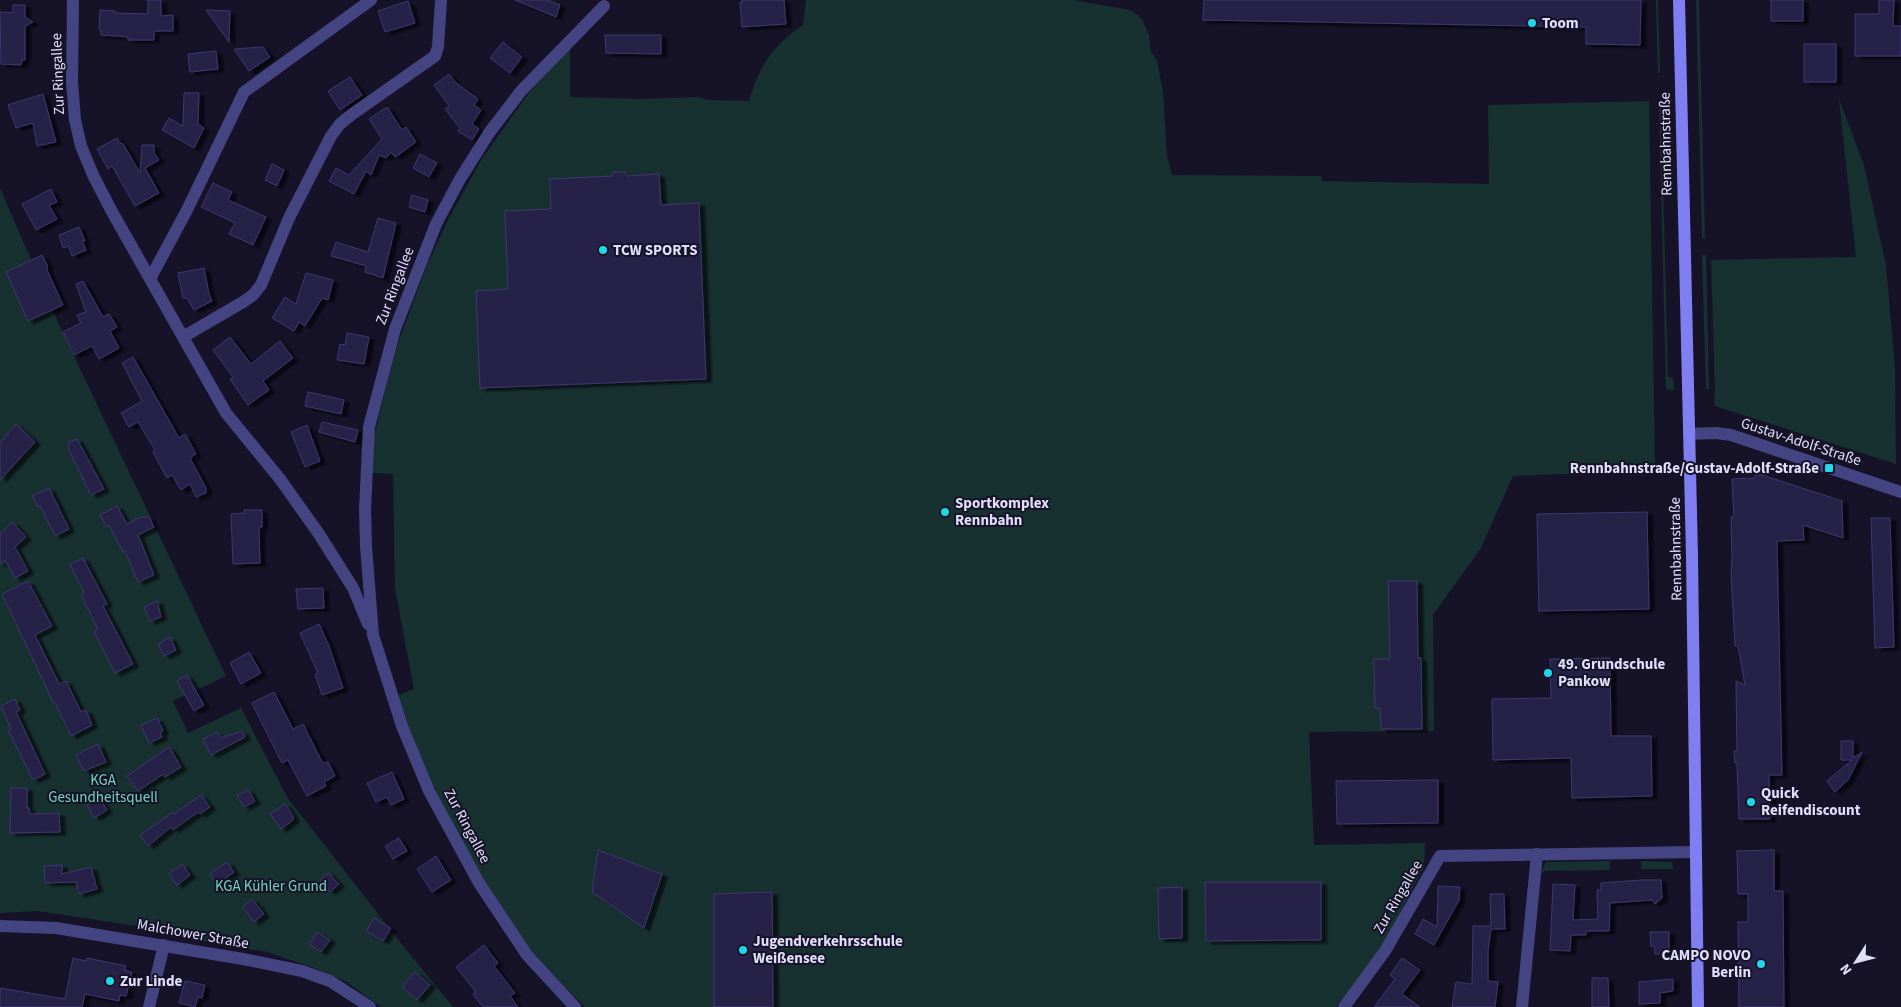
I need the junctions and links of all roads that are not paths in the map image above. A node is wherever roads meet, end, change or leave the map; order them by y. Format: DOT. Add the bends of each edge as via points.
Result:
graph roads {
  1 [pos="72,0"];
  2 [pos="371,0"];
  3 [pos="441,0"];
  4 [pos="1679,0"];
  5 [pos="604,6"];
  6 [pos="150,279"];
  7 [pos="183,337"];
  8 [pos="1689,434"];
  9 [pos="1901,492"];
  10 [pos="373,636"];
  11 [pos="1695,852"];
  12 [pos="1536,854"];
  13 [pos="0,926"];
  14 [pos="164,945"];
  15 [pos="148,1007"];
  16 [pos="370,1007"];
  17 [pos="575,1007"];
  18 [pos="1344,1007"];
  19 [pos="1522,1007"];
  20 [pos="1698,1007"];
  1 -- 6 [label="street, Zur Ringallee" via="72,82 81,146 110,210"];
  2 -- 6 [label="street" via="244,92"];
  3 -- 7 [label="street" via="435,56 340,124 289,218 261,285 243,302"];
  4 -- 8 [label="main road, Rennbahnstraße"];
  5 -- 10 [label="street, Zur Ringallee" via="521,92 489,133 436,224 395,329 367,442 366,546"];
  6 -- 7 [label="street, Zur Ringallee"];
  7 -- 10 [label="street, Zur Ringallee" via="226,412 319,534 353,588"];
  8 -- 9 [label="street, Gustav-Adolf-Straße" via="1731,435"];
  8 -- 11 [label="main road, Rennbahnstraße"];
  10 -- 17 [label="street, Zur Ringallee" via="402,726 429,791 454,838 478,882 527,954"];
  11 -- 12 [label="street, Zur Ringallee"];
  11 -- 20 [label="main road, Rennbahnstraße"];
  12 -- 18 [label="street, Zur Ringallee" via="1440,856 1386,952"];
  12 -- 19 [label="street"];
  13 -- 14 [label="street, Malchower Straße" via="45,926"];
  14 -- 15 [label="street"];
  14 -- 16 [label="street, Malchower Straße" via="302,971 330,981"];
}
